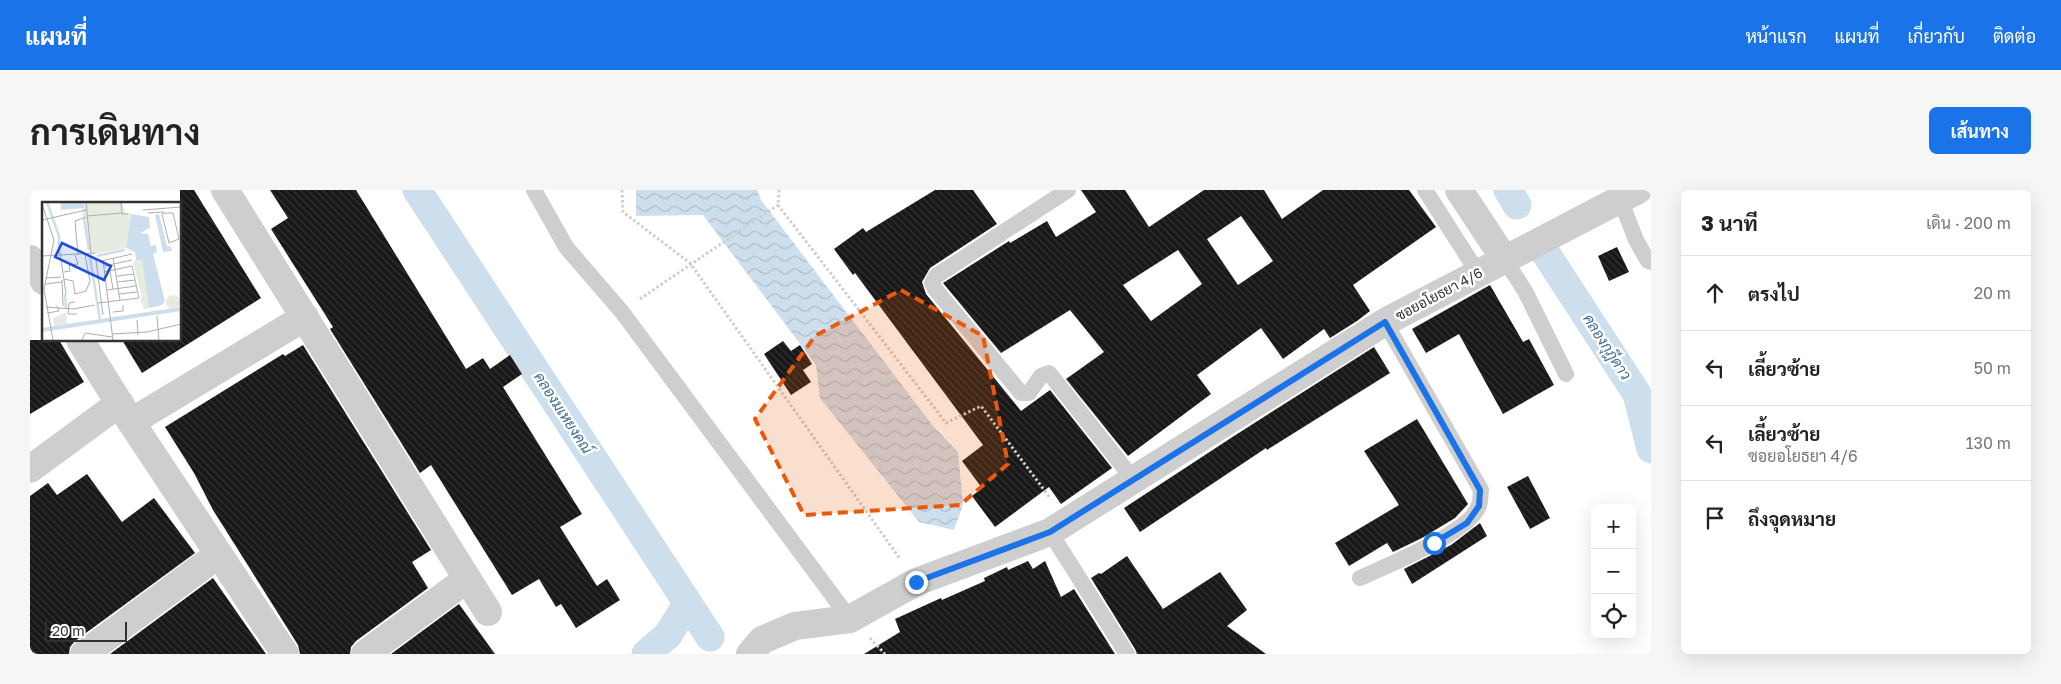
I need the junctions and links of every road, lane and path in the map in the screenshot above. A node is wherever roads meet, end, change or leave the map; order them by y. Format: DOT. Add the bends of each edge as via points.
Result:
graph roads {
  1 [pos="224,190"];
  2 [pos="534,190"];
  3 [pos="622,190"];
  4 [pos="779,190"];
  5 [pos="1068,190"];
  6 [pos="1424,190"];
  7 [pos="1459,190"];
  8 [pos="1629,194"];
  9 [pos="778,205"];
  10 [pos="30,259"];
  11 [pos="1505,260"];
  12 [pos="1651,262"];
  13 [pos="690,263"];
  14 [pos="1478,273"];
  15 [pos="42,278"];
  16 [pos="622,312"];
  17 [pos="304,317"];
  18 [pos="1385,322"];
  19 [pos="81,341"];
  20 [pos="1566,374"];
  21 [pos="126,413"];
  22 [pos="30,469"];
  23 [pos="1134,480"];
  24 [pos="1059,527"];
  25 [pos="219,554"];
  26 [pos="1360,578"];
  27 [pos="467,579"];
  28 [pos="916,582"];
  29 [pos="488,612"];
  30 [pos="850,619"];
  31 [pos="84,654"];
  32 [pos="285,654"];
  33 [pos="365,654"];
  34 [pos="750,654"];
  35 [pos="1128,654"];
  1 -- 17 [label="street"];
  2 -- 16 [label="lane" via="566,247"];
  3 -- 13 [label="path" via="623,212"];
  4 -- 9 [label="path"];
  5 -- 23 [label="lane" via="936,276 932,283 1021,393 1029,393 1041,376 1049,373"];
  6 -- 14 [label="lane"];
  7 -- 11 [label="street"];
  8 -- 11 [label="street, ซอยอโยธยา 4/6"];
  8 -- 12 [label="lane" via="1636,240"];
  9 -- 13 [label="path"];
  9 -- 24 [label="path" via="946,422 981,406"];
  10 -- 15 [label="street"];
  11 -- 14 [label="street, ซอยอโยธยา 4/6"];
  11 -- 20 [label="lane" via="1525,291"];
  13 -- 16 [label="path"];
  13 -- 28 [label="path"];
  14 -- 18 [label="street, ซอยอโยธยา 4/6"];
  16 -- 30 [label="lane"];
  17 -- 21 [label="street"];
  17 -- 27 [label="street"];
  18 -- 23 [label="street, ซอยอโยธยา 4/6"];
  18 -- 26 [label="lane" via="1480,490 1479,506 1467,523"];
  19 -- 21 [label="street"];
  21 -- 22 [label="street"];
  21 -- 25 [label="street"];
  23 -- 24 [label="street, ซอยอโยธยา 4/6"];
  24 -- 28 [label="street, ซอยอโยธยา 4/6"];
  24 -- 35 [label="lane"];
  25 -- 31 [label="street"];
  25 -- 32 [label="street"];
  27 -- 29 [label="street"];
  27 -- 33 [label="street"];
  28 -- 30 [label="street, ซอยอโยธยา 4/6"];
  30 -- 34 [label="street" via="795,626 762,640"];
}
